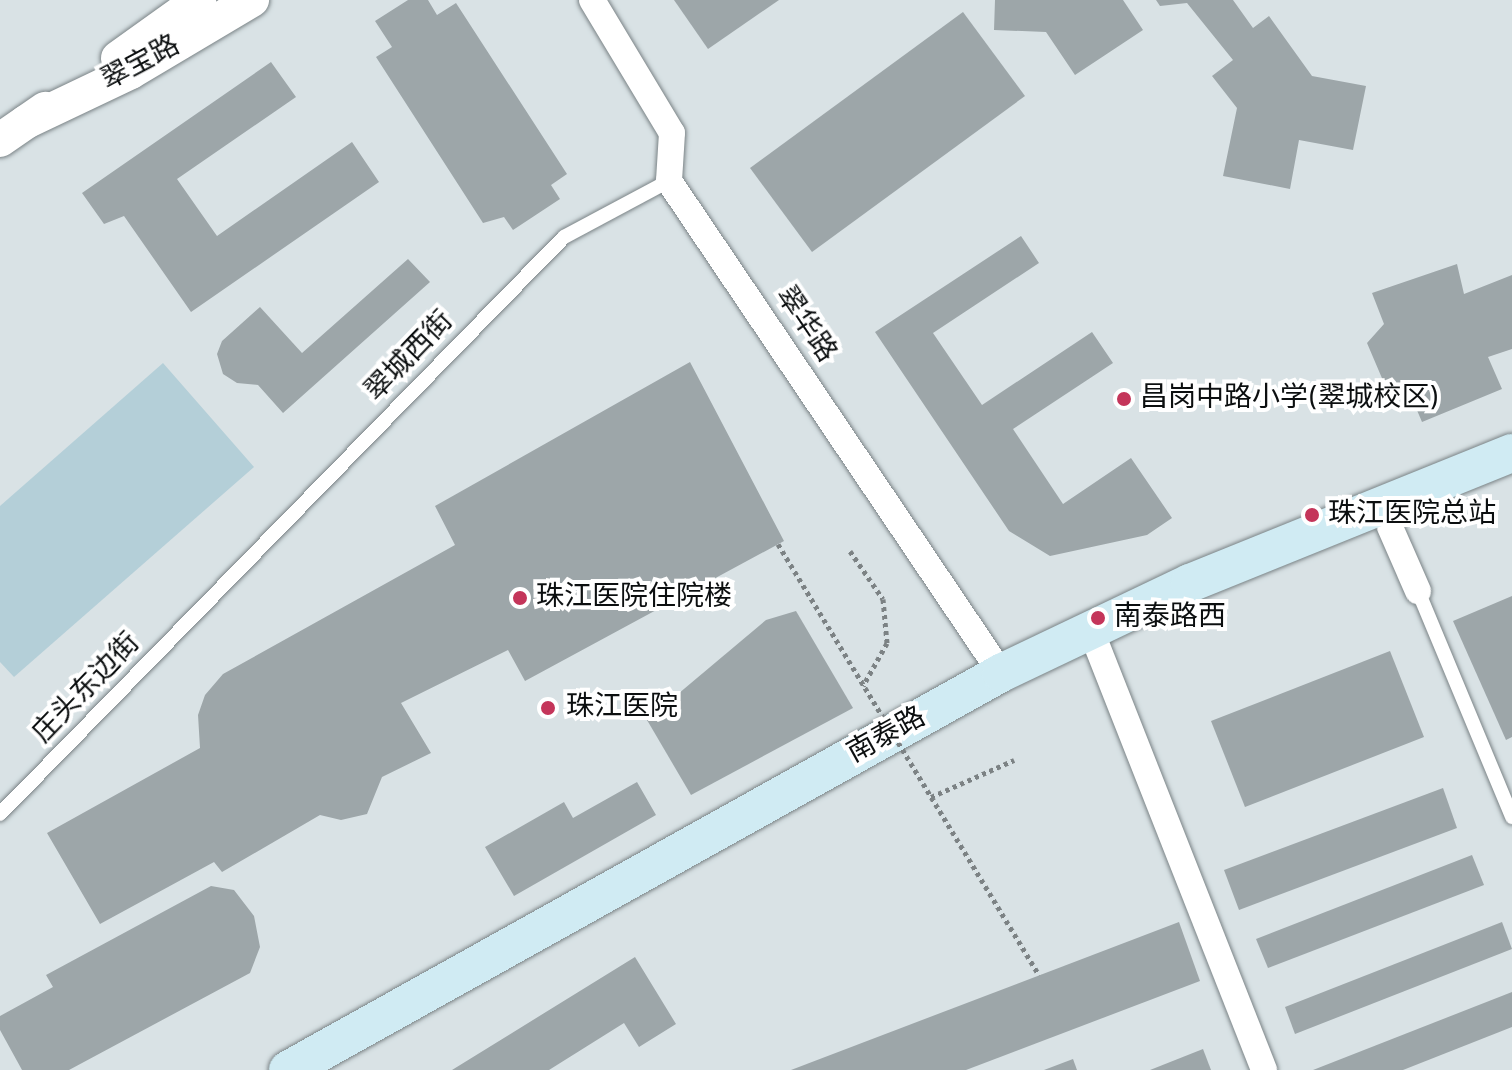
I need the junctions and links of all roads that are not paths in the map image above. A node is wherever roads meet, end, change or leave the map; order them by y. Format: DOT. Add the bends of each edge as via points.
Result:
graph roads {
  1 [pos="199,0"];
  2 [pos="252,0"];
  3 [pos="592,0"];
  4 [pos="13,131"];
  5 [pos="669,181"];
  6 [pos="1512,453"];
  7 [pos="1512,479"];
  8 [pos="1390,527"];
  9 [pos="1418,591"];
  10 [pos="210,600"];
  11 [pos="1094,638"];
  12 [pos="1001,673"];
  13 [pos="0,814"];
  14 [pos="1512,817"];
  15 [pos="288,1070"];
  16 [pos="324,1070"];
  17 [pos="1264,1070"];
  1 -- 4 [label="street, 翠宝路"];
  2 -- 4 [label="street, 翠宝路" via="131,72"];
  3 -- 5 [label="street" via="672,133"];
  5 -- 10 [label="lane, 翠城西街" via="564,237"];
  5 -- 12 [label="street, 翠华路"];
  6 -- 11 [label="main road, 南泰路"];
  7 -- 8 [label="main road, 南泰路"];
  8 -- 9 [label="street"];
  8 -- 11 [label="main road, 南泰路"];
  9 -- 14 [label="lane"];
  10 -- 13 [label="lane, 庄头东边街"];
  11 -- 12 [label="main road, 南泰路"];
  11 -- 16 [label="main road, 南泰路"];
  11 -- 17 [label="street"];
  12 -- 15 [label="main road, 南泰路"];
}
